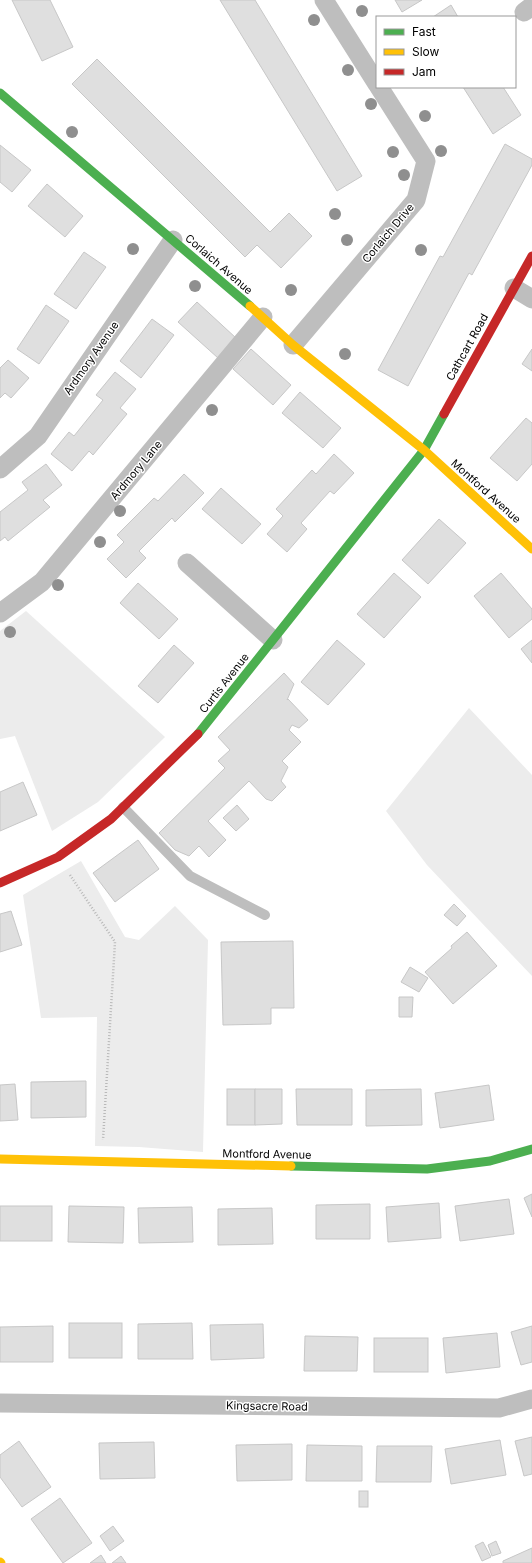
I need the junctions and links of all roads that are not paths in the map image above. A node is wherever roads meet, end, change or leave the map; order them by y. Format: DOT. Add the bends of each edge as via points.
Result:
graph roads {
  1 [pos="324,0"];
  2 [pos="376,82"];
  3 [pos="380,88"];
  4 [pos="0,94"];
  5 [pos="173,240"];
  6 [pos="532,256"];
  7 [pos="514,288"];
  8 [pos="532,299"];
  9 [pos="263,317"];
  10 [pos="293,345"];
  11 [pos="424,450"];
  12 [pos="0,469"];
  13 [pos="532,549"];
  14 [pos="188,563"];
  15 [pos="0,613"];
  16 [pos="273,640"];
  17 [pos="123,807"];
  18 [pos="0,883"];
  19 [pos="265,915"];
  20 [pos="532,1149"];
  21 [pos="0,1160"];
  22 [pos="532,1399"];
  23 [pos="0,1403"];
  1 -- 2 [label="street"];
  3 -- 10 [label="street, Corlaich Drive" via="426,161 416,200"];
  4 -- 5 [label="street, Corlaich Avenue"];
  5 -- 9 [label="street, Corlaich Avenue"];
  5 -- 12 [label="street, Ardmory Avenue" via="38,436"];
  6 -- 7 [label="street, Cathcart Road"];
  7 -- 8 [label="street"];
  7 -- 11 [label="street, Cathcart Road"];
  9 -- 10 [label="street, Corlaich Avenue"];
  9 -- 15 [label="street, Ardmory Lane" via="42,582"];
  10 -- 11 [label="street, Corlaich Avenue"];
  11 -- 13 [label="street, Montford Avenue"];
  11 -- 16 [label="street, Curtis Avenue"];
  14 -- 16 [label="street"];
  16 -- 17 [label="street, Curtis Avenue" via="197,735"];
  17 -- 18 [label="street, Curtis Avenue" via="111,819 58,857"];
  17 -- 19 [label="lane" via="190,876"];
  20 -- 21 [label="street, Montford Avenue" via="490,1161 427,1169"];
  22 -- 23 [label="street, Kingsacre Road" via="499,1408"];
}
